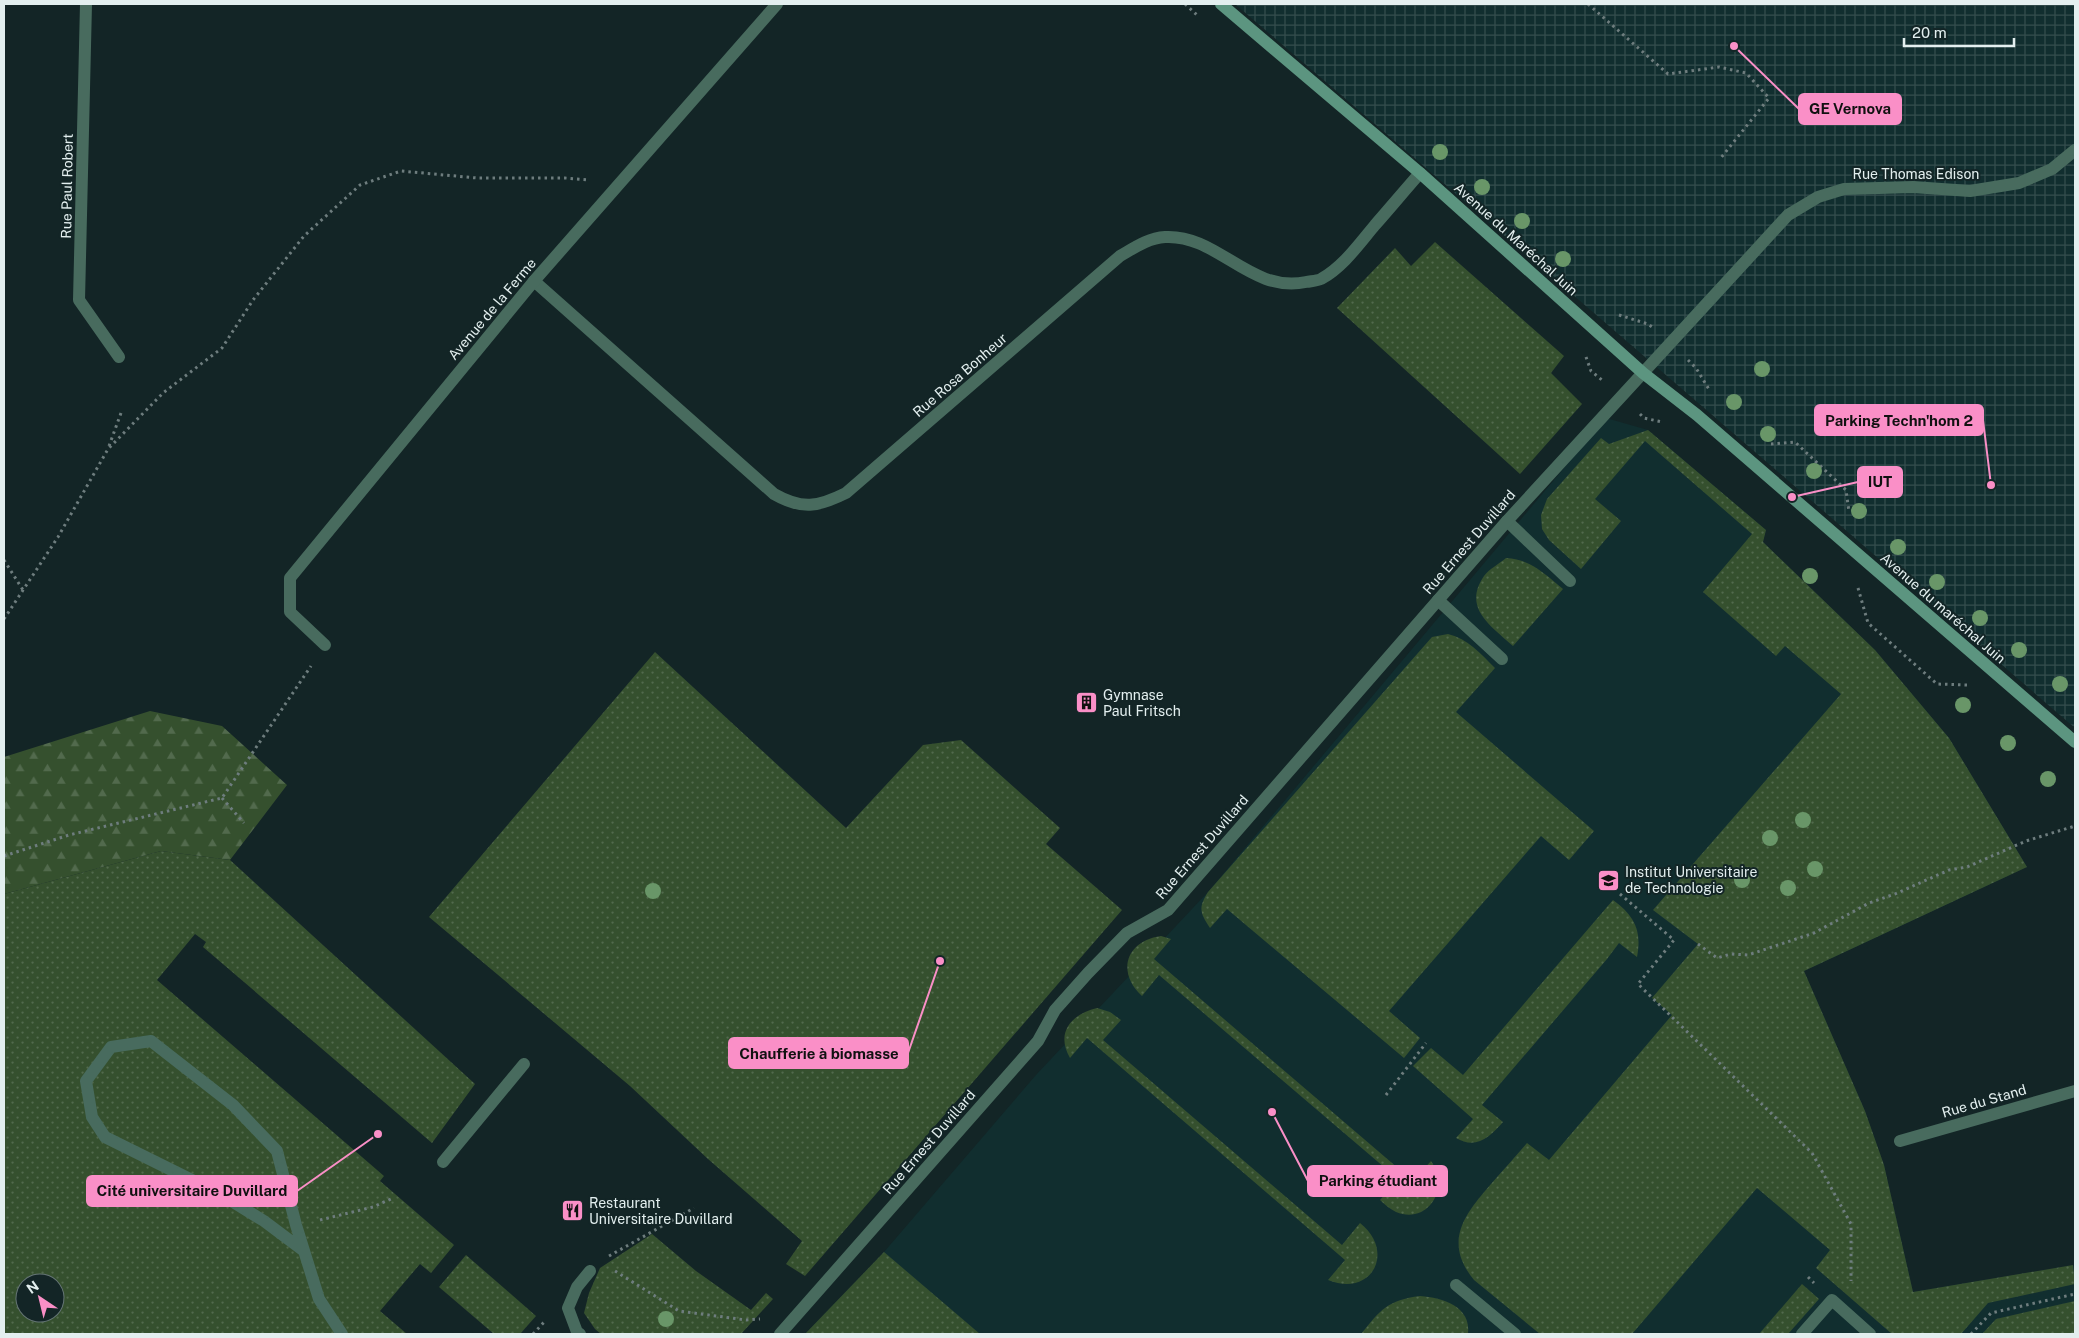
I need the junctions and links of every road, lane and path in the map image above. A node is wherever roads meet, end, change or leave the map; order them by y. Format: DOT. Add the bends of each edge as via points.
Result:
graph roads {
  1 [pos="86,4"];
  2 [pos="777,4"];
  3 [pos="1221,4"];
  4 [pos="1588,4"];
  5 [pos="2075,150"];
  6 [pos="1720,159"];
  7 [pos="1420,173"];
  8 [pos="618,183"];
  9 [pos="534,282"];
  10 [pos="119,357"];
  11 [pos="1643,373"];
  12 [pos="121,413"];
  13 [pos="108,449"];
  14 [pos="1792,496"];
  15 [pos="1507,521"];
  16 [pos="4,560"];
  17 [pos="1570,581"];
  18 [pos="23,590"];
  19 [pos="1438,600"];
  20 [pos="4,619"];
  21 [pos="325,645"];
  22 [pos="1502,659"];
  23 [pos="2075,742"];
  24 [pos="222,798"];
  25 [pos="244,823"];
  26 [pos="2075,826"];
  27 [pos="4,856"];
  28 [pos="1620,894"];
  29 [pos="1698,944"];
  30 [pos="1426,1043"];
  31 [pos="524,1064"];
  32 [pos="2075,1091"];
  33 [pos="1386,1095"];
  34 [pos="1900,1140"];
  35 [pos="443,1162"];
  36 [pos="393,1198"];
  37 [pos="694,1208"];
  38 [pos="296,1225"];
  39 [pos="304,1251"];
  40 [pos="617,1253"];
  41 [pos="614,1270"];
  42 [pos="590,1271"];
  43 [pos="1456,1285"];
  44 [pos="2075,1294"];
  45 [pos="795,1317"];
  46 [pos="1852,1318"];
  47 [pos="342,1334"];
  48 [pos="580,1334"];
  49 [pos="780,1334"];
  50 [pos="1515,1334"];
  51 [pos="1802,1334"];
  52 [pos="1870,1334"];
  53 [pos="1971,1334"];
  1 -- 10 [label="street, Rue Paul Robert" via="79,300"];
  2 -- 8 [label="street, Avenue de la Ferme"];
  3 -- 7 [label="street, Avenue du Maréchal Juin"];
  4 -- 6 [label="path" via="1668,74 1719,67 1746,73 1769,98"];
  5 -- 11 [label="street, Rue Thomas Edison" via="2052,169 2019,183 1970,191 1913,187 1844,189 1818,197 1788,215"];
  7 -- 9 [label="street, Rue Rosa Bonheur" via="1356,248 1320,280 1293,285 1272,282 1202,245 1165,237 1143,242 1120,256 846,493 817,505 789,503 774,494"];
  7 -- 11 [label="street, Avenue du Maréchal Juin"];
  8 -- 9 [label="street, Avenue de la Ferme"];
  8 -- 13 [label="path" via="565,178 459,177 401,171 360,185 304,236 253,300 222,348 163,393"];
  9 -- 21 [label="street, Avenue de la Ferme" via="290,578 290,612"];
  11 -- 14 [label="street, Avenue du Maréchal Juin"];
  11 -- 15 [label="street, Rue Ernest Duvillard"];
  12 -- 13 [label="path"];
  13 -- 18 [label="path" via="58,537"];
  14 -- 23 [label="street, Avenue du maréchal Juin"];
  15 -- 17 [label="street"];
  15 -- 19 [label="street, Rue Ernest Duvillard"];
  16 -- 18 [label="path"];
  18 -- 20 [label="path"];
  19 -- 22 [label="street"];
  19 -- 45 [label="street, Rue Ernest Duvillard" via="1168,910 1127,934 1055,1010 1038,1041"];
  21 -- 24 [label="path"];
  24 -- 25 [label="path"];
  24 -- 27 [label="path" via="69,835"];
  26 -- 29 [label="path" via="2026,841 1967,867 1949,870 1869,903 1814,933 1748,955 1731,954 1717,958"];
  28 -- 46 [label="path" via="1674,940 1638,984 1812,1153 1851,1224"];
  30 -- 33 [label="path"];
  31 -- 35 [label="street"];
  32 -- 34 [label="street, Rue du Stand"];
  36 -- 38 [label="path" via="373,1207"];
  37 -- 40 [label="path"];
  38 -- 39 [label="street"];
  38 -- 39 [label="street" via="277,1151 233,1105 150,1041 112,1047 86,1081 92,1118 105,1137 220,1194"];
  39 -- 47 [label="street" via="319,1299"];
  41 -- 45 [label="path" via="679,1311 746,1320"];
  42 -- 48 [label="street" via="577,1287 568,1308"];
  43 -- 50 [label="street"];
  44 -- 53 [label="path" via="1991,1313"];
  45 -- 49 [label="street, Rue Ernest Duvillard"];
  46 -- 51 [label="street" via="1832,1300"];
  46 -- 52 [label="street"];
}
